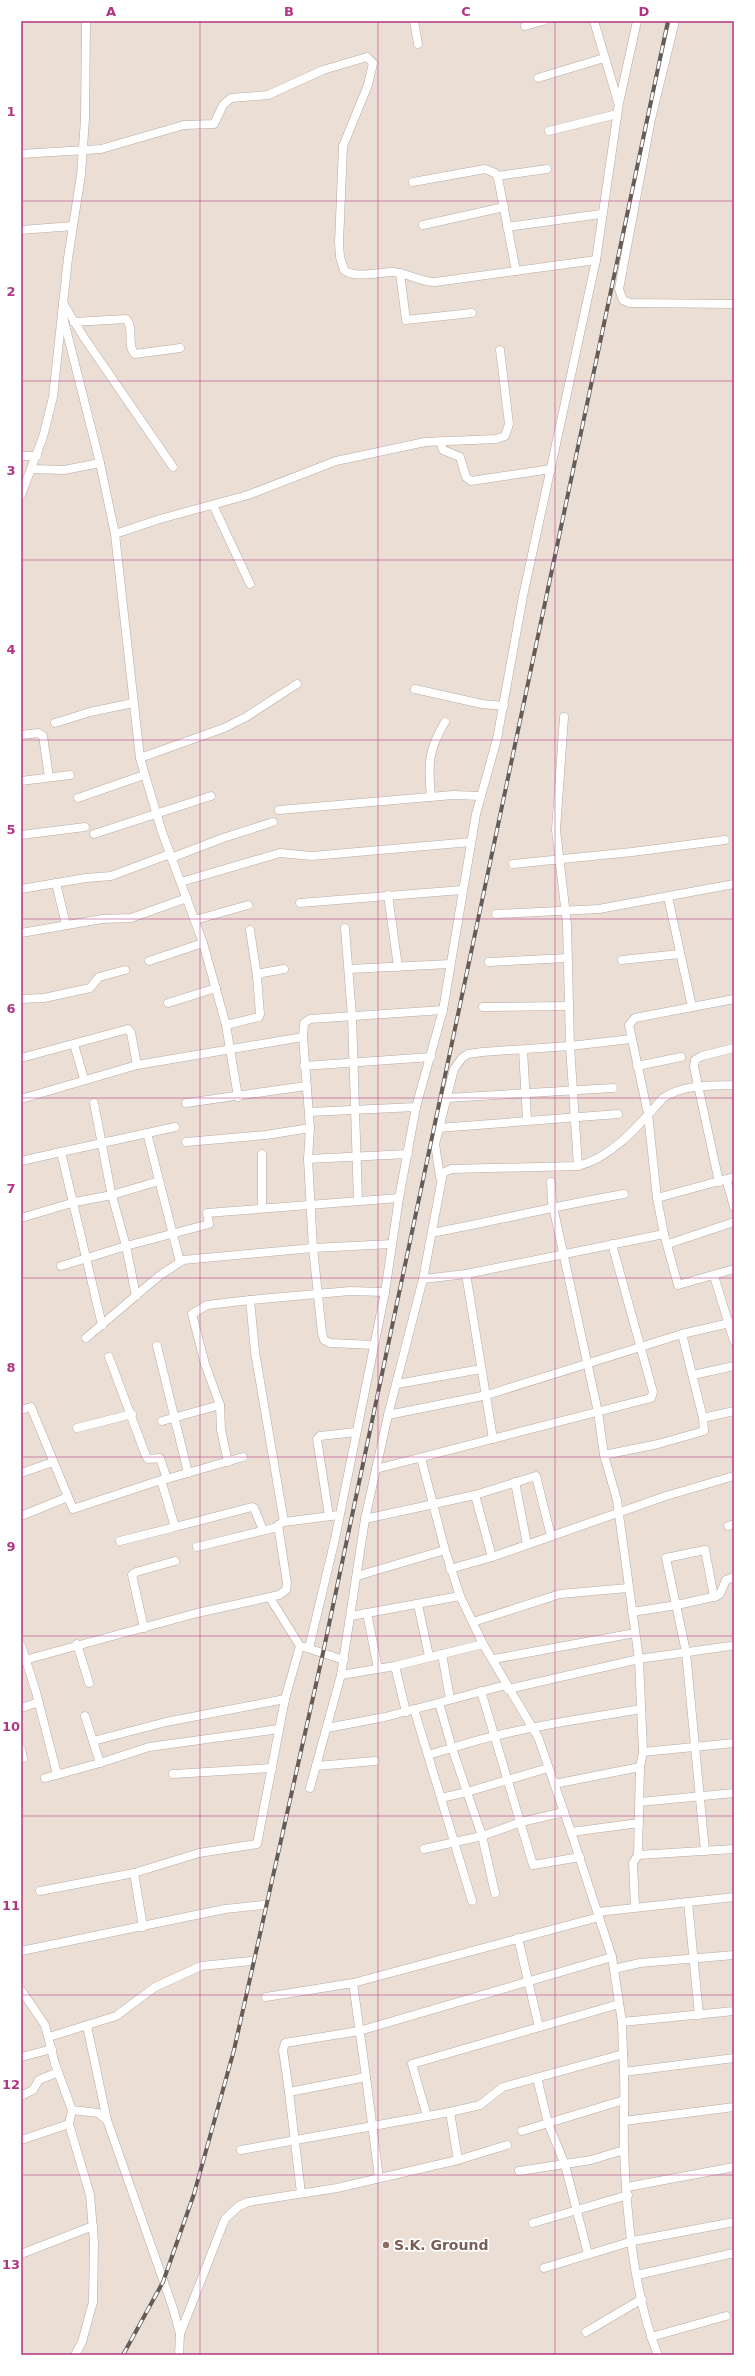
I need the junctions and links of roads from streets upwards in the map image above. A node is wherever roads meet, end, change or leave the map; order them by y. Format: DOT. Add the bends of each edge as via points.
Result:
graph roads {
  1 [pos="86,21"];
  2 [pos="414,21"];
  3 [pos="543,21"];
  4 [pos="594,21"];
  5 [pos="637,21"];
  6 [pos="675,21"];
  7 [pos="525,26"];
  8 [pos="418,44"];
  9 [pos="604,58"];
  10 [pos="538,78"];
  11 [pos="619,103"];
  12 [pos="617,114"];
  13 [pos="550,131"];
  14 [pos="82,150"];
  15 [pos="21,154"];
  16 [pos="546,169"];
  17 [pos="497,176"];
  18 [pos="413,182"];
  19 [pos="504,207"];
  20 [pos="601,214"];
  21 [pos="423,224"];
  22 [pos="73,226"];
  23 [pos="507,227"];
  24 [pos="21,230"];
  25 [pos="596,260"];
  26 [pos="516,271"];
  27 [pos="400,273"];
  28 [pos="63,303"];
  29 [pos="734,304"];
  30 [pos="62,313"];
  31 [pos="472,313"];
  32 [pos="74,322"];
  33 [pos="180,348"];
  34 [pos="500,350"];
  35 [pos="440,441"];
  36 [pos="21,456"];
  37 [pos="37,456"];
  38 [pos="100,463"];
  39 [pos="173,467"];
  40 [pos="33,469"];
  41 [pos="551,470"];
  42 [pos="21,495"];
  43 [pos="213,506"];
  44 [pos="115,534"];
  45 [pos="250,584"];
  46 [pos="297,684"];
  47 [pos="414,688"];
  48 [pos="133,703"];
  49 [pos="504,706"];
  50 [pos="564,717"];
  51 [pos="445,722"];
  52 [pos="55,723"];
  53 [pos="21,735"];
  54 [pos="140,758"];
  55 [pos="70,775"];
  56 [pos="144,775"];
  57 [pos="49,777"];
  58 [pos="21,781"];
  59 [pos="211,796"];
  60 [pos="481,796"];
  61 [pos="431,797"];
  62 [pos="78,798"];
  63 [pos="279,810"];
  64 [pos="156,814"];
  65 [pos="273,822"];
  66 [pos="85,827"];
  67 [pos="94,834"];
  68 [pos="21,835"];
  69 [pos="725,840"];
  70 [pos="471,842"];
  71 [pos="170,856"];
  72 [pos="558,859"];
  73 [pos="513,864"];
  74 [pos="181,882"];
  75 [pos="56,883"];
  76 [pos="734,884"];
  77 [pos="21,889"];
  78 [pos="462,890"];
  79 [pos="388,895"];
  80 [pos="668,897"];
  81 [pos="187,898"];
  82 [pos="300,903"];
  83 [pos="248,905"];
  84 [pos="566,911"];
  85 [pos="496,914"];
  86 [pos="195,920"];
  87 [pos="66,925"];
  88 [pos="345,928"];
  89 [pos="250,930"];
  90 [pos="21,934"];
  91 [pos="203,943"];
  92 [pos="680,954"];
  93 [pos="567,958"];
  94 [pos="149,960"];
  95 [pos="622,960"];
  96 [pos="489,962"];
  97 [pos="450,964"];
  98 [pos="398,967"];
  99 [pos="284,969"];
  100 [pos="350,969"];
  101 [pos="125,970"];
  102 [pos="257,976"];
  103 [pos="216,988"];
  104 [pos="21,999"];
  105 [pos="734,999"];
  106 [pos="168,1003"];
  107 [pos="568,1006"];
  108 [pos="483,1007"];
  109 [pos="692,1007"];
  110 [pos="443,1010"];
  111 [pos="352,1016"];
  112 [pos="226,1025"];
  113 [pos="303,1037"];
  114 [pos="631,1039"];
  115 [pos="74,1044"];
  116 [pos="570,1046"];
  117 [pos="734,1048"];
  118 [pos="231,1050"];
  119 [pos="523,1050"];
  120 [pos="431,1057"];
  121 [pos="681,1057"];
  122 [pos="21,1058"];
  123 [pos="354,1062"];
  124 [pos="137,1065"];
  125 [pos="304,1066"];
  126 [pos="637,1066"];
  127 [pos="84,1079"];
  128 [pos="734,1085"];
  129 [pos="306,1086"];
  130 [pos="698,1086"];
  131 [pos="613,1088"];
  132 [pos="573,1090"];
  133 [pos="525,1094"];
  134 [pos="238,1097"];
  135 [pos="446,1098"];
  136 [pos="21,1099"];
  137 [pos="94,1103"];
  138 [pos="186,1103"];
  139 [pos="416,1107"];
  140 [pos="355,1110"];
  141 [pos="309,1112"];
  142 [pos="618,1114"];
  143 [pos="648,1114"];
  144 [pos="575,1116"];
  145 [pos="527,1120"];
  146 [pos="174,1127"];
  147 [pos="310,1128"];
  148 [pos="438,1128"];
  149 [pos="147,1133"];
  150 [pos="186,1142"];
  151 [pos="101,1145"];
  152 [pos="61,1152"];
  153 [pos="262,1154"];
  154 [pos="408,1154"];
  155 [pos="356,1157"];
  156 [pos="308,1159"];
  157 [pos="21,1161"];
  158 [pos="578,1166"];
  159 [pos="440,1177"];
  160 [pos="726,1179"];
  161 [pos="160,1181"];
  162 [pos="551,1182"];
  163 [pos="624,1194"];
  164 [pos="112,1195"];
  165 [pos="399,1198"];
  166 [pos="657,1198"];
  167 [pos="358,1201"];
  168 [pos="74,1202"];
  169 [pos="310,1205"];
  170 [pos="553,1206"];
  171 [pos="734,1207"];
  172 [pos="262,1208"];
  173 [pos="21,1218"];
  174 [pos="734,1222"];
  175 [pos="432,1233"];
  176 [pos="173,1234"];
  177 [pos="664,1234"];
  178 [pos="392,1244"];
  179 [pos="612,1244"];
  180 [pos="668,1244"];
  181 [pos="126,1246"];
  182 [pos="313,1248"];
  183 [pos="563,1254"];
  184 [pos="86,1257"];
  185 [pos="180,1262"];
  186 [pos="61,1266"];
  187 [pos="734,1269"];
  188 [pos="466,1274"];
  189 [pos="714,1276"];
  190 [pos="423,1279"];
  191 [pos="385,1292"];
  192 [pos="317,1294"];
  193 [pos="136,1296"];
  194 [pos="250,1300"];
  195 [pos="732,1322"];
  196 [pos="102,1325"];
  197 [pos="682,1334"];
  198 [pos="86,1338"];
  199 [pos="734,1341"];
  200 [pos="374,1345"];
  201 [pos="157,1346"];
  202 [pos="640,1346"];
  203 [pos="109,1356"];
  204 [pos="586,1365"];
  205 [pos="734,1366"];
  206 [pos="481,1369"];
  207 [pos="693,1375"];
  208 [pos="397,1384"];
  209 [pos="488,1395"];
  210 [pos="220,1405"];
  211 [pos="21,1410"];
  212 [pos="734,1411"];
  213 [pos="598,1412"];
  214 [pos="132,1414"];
  215 [pos="388,1415"];
  216 [pos="175,1417"];
  217 [pos="703,1418"];
  218 [pos="162,1421"];
  219 [pos="77,1428"];
  220 [pos="356,1432"];
  221 [pos="493,1439"];
  222 [pos="604,1455"];
  223 [pos="243,1458"];
  224 [pos="421,1458"];
  225 [pos="53,1462"];
  226 [pos="228,1462"];
  227 [pos="376,1469"];
  228 [pos="21,1473"];
  229 [pos="188,1473"];
  230 [pos="734,1476"];
  231 [pos="164,1479"];
  232 [pos="515,1482"];
  233 [pos="475,1495"];
  234 [pos="68,1497"];
  235 [pos="432,1504"];
  236 [pos="618,1513"];
  237 [pos="339,1515"];
  238 [pos="21,1516"];
  239 [pos="330,1516"];
  240 [pos="365,1519"];
  241 [pos="281,1524"];
  242 [pos="175,1527"];
  243 [pos="263,1530"];
  244 [pos="551,1536"];
  245 [pos="120,1541"];
  246 [pos="527,1544"];
  247 [pos="198,1547"];
  248 [pos="445,1550"];
  249 [pos="492,1558"];
  250 [pos="175,1561"];
  251 [pos="450,1569"];
  252 [pos="357,1576"];
  253 [pos="734,1577"];
  254 [pos="628,1588"];
  255 [pos="460,1596"];
  256 [pos="714,1597"];
  257 [pos="270,1598"];
  258 [pos="418,1605"];
  259 [pos="677,1605"];
  260 [pos="632,1612"];
  261 [pos="367,1613"];
  262 [pos="351,1616"];
  263 [pos="473,1622"];
  264 [pos="144,1628"];
  265 [pos="635,1633"];
  266 [pos="77,1644"];
  267 [pos="483,1644"];
  268 [pos="21,1645"];
  269 [pos="300,1646"];
  270 [pos="730,1646"];
  271 [pos="309,1648"];
  272 [pos="686,1652"];
  273 [pos="442,1654"];
  274 [pos="429,1656"];
  275 [pos="494,1659"];
  276 [pos="639,1659"];
  277 [pos="24,1660"];
  278 [pos="344,1660"];
  279 [pos="395,1666"];
  280 [pos="378,1669"];
  281 [pos="341,1675"];
  282 [pos="89,1683"];
  283 [pos="507,1687"];
  284 [pos="481,1691"];
  285 [pos="285,1699"];
  286 [pos="450,1699"];
  287 [pos="39,1702"];
  288 [pos="439,1703"];
  289 [pos="21,1708"];
  290 [pos="641,1709"];
  291 [pos="410,1710"];
  292 [pos="85,1716"];
  293 [pos="532,1727"];
  294 [pos="280,1728"];
  295 [pos="327,1728"];
  296 [pos="493,1735"];
  297 [pos="93,1741"];
  298 [pos="734,1743"];
  299 [pos="696,1746"];
  300 [pos="452,1748"];
  301 [pos="21,1749"];
  302 [pos="643,1752"];
  303 [pos="428,1755"];
  304 [pos="23,1758"];
  305 [pos="376,1761"];
  306 [pos="100,1763"];
  307 [pos="316,1766"];
  308 [pos="640,1767"];
  309 [pos="272,1768"];
  310 [pos="548,1768"];
  311 [pos="57,1774"];
  312 [pos="173,1774"];
  313 [pos="44,1778"];
  314 [pos="508,1780"];
  315 [pos="554,1784"];
  316 [pos="310,1788"];
  317 [pos="467,1792"];
  318 [pos="734,1793"];
  319 [pos="702,1796"];
  320 [pos="441,1798"];
  321 [pos="640,1802"];
  322 [pos="564,1812"];
  323 [pos="521,1822"];
  324 [pos="639,1822"];
  325 [pos="571,1832"];
  326 [pos="482,1836"];
  327 [pos="454,1841"];
  328 [pos="424,1849"];
  329 [pos="734,1849"];
  330 [pos="706,1851"];
  331 [pos="638,1855"];
  332 [pos="580,1857"];
  333 [pos="134,1873"];
  334 [pos="40,1891"];
  335 [pos="495,1893"];
  336 [pos="734,1897"];
  337 [pos="472,1901"];
  338 [pos="688,1902"];
  339 [pos="263,1905"];
  340 [pos="635,1907"];
  341 [pos="598,1914"];
  342 [pos="143,1927"];
  343 [pos="518,1938"];
  344 [pos="21,1951"];
  345 [pos="734,1954"];
  346 [pos="612,1957"];
  347 [pos="693,1958"];
  348 [pos="251,1961"];
  349 [pos="614,1969"];
  350 [pos="527,1982"];
  351 [pos="352,1983"];
  352 [pos="21,1990"];
  353 [pos="266,1997"];
  354 [pos="619,2004"];
  355 [pos="734,2011"];
  356 [pos="699,2015"];
  357 [pos="622,2022"];
  358 [pos="88,2026"];
  359 [pos="539,2027"];
  360 [pos="359,2031"];
  361 [pos="49,2037"];
  362 [pos="52,2049"];
  363 [pos="623,2054"];
  364 [pos="21,2057"];
  365 [pos="734,2058"];
  366 [pos="58,2072"];
  367 [pos="624,2072"];
  368 [pos="366,2077"];
  369 [pos="537,2078"];
  370 [pos="289,2092"];
  371 [pos="21,2096"];
  372 [pos="624,2100"];
  373 [pos="734,2108"];
  374 [pos="72,2110"];
  375 [pos="450,2112"];
  376 [pos="427,2116"];
  377 [pos="106,2120"];
  378 [pos="624,2121"];
  379 [pos="548,2123"];
  380 [pos="69,2124"];
  381 [pos="374,2127"];
  382 [pos="522,2131"];
  383 [pos="21,2140"];
  384 [pos="295,2142"];
  385 [pos="507,2145"];
  386 [pos="241,2150"];
  387 [pos="624,2150"];
  388 [pos="458,2160"];
  389 [pos="565,2165"];
  390 [pos="734,2167"];
  391 [pos="519,2171"];
  392 [pos="379,2178"];
  393 [pos="627,2191"];
  394 [pos="301,2193"];
  395 [pos="576,2210"];
  396 [pos="734,2222"];
  397 [pos="533,2223"];
  398 [pos="94,2226"];
  399 [pos="633,2241"];
  400 [pos="734,2253"];
  401 [pos="21,2254"];
  402 [pos="588,2254"];
  403 [pos="544,2268"];
  404 [pos="637,2275"];
  405 [pos="642,2299"];
  406 [pos="726,2316"];
  407 [pos="586,2332"];
  408 [pos="180,2334"];
  409 [pos="651,2337"];
  410 [pos="655,2354"];
  411 [pos="76,2355"];
  412 [pos="179,2355"];
  1 -- 14 [label="street"];
  2 -- 8 [label="street"];
  3 -- 7 [label="street"];
  4 -- 9 [label="street"];
  5 -- 11 [label="street"];
  6 -- 29 [label="street" via="651,119 618,289 623,300 630,303"];
  9 -- 10 [label="street"];
  9 -- 11 [label="street"];
  11 -- 12 [label="street"];
  12 -- 13 [label="street"];
  12 -- 20 [label="street"];
  14 -- 15 [label="street"];
  14 -- 22 [label="street"];
  14 -- 27 [label="street" via="122,144 184,125 214,124 223,105 231,98 268,95 323,70 367,57 371,59 372,64 368,85 343,146 340,257 347,273"];
  16 -- 17 [label="street"];
  17 -- 18 [label="street" via="485,169"];
  17 -- 19 [label="street"];
  19 -- 21 [label="street"];
  19 -- 23 [label="street"];
  20 -- 23 [label="street"];
  20 -- 25 [label="street"];
  22 -- 24 [label="street"];
  22 -- 28 [label="street"];
  23 -- 26 [label="street"];
  25 -- 26 [label="street"];
  25 -- 41 [label="street"];
  26 -- 27 [label="street" via="435,282 423,282"];
  27 -- 31 [label="street" via="406,320"];
  28 -- 30 [label="street"];
  28 -- 32 [label="street"];
  30 -- 37 [label="street" via="53,397"];
  30 -- 38 [label="street"];
  32 -- 33 [label="street" via="126,319 135,354"];
  32 -- 39 [label="street"];
  34 -- 35 [label="street" via="509,424 504,436 496,439"];
  35 -- 41 [label="street" via="443,450 460,457 466,477 471,481"];
  35 -- 43 [label="street" via="336,461"];
  36 -- 37 [label="street"];
  37 -- 40 [label="street"];
  38 -- 40 [label="street" via="64,470"];
  38 -- 44 [label="street"];
  40 -- 42 [label="street"];
  41 -- 49 [label="street" via="523,596"];
  43 -- 44 [label="street" via="160,519"];
  43 -- 45 [label="street"];
  44 -- 48 [label="street"];
  46 -- 54 [label="street" via="224,728"];
  47 -- 49 [label="street" via="482,704"];
  48 -- 52 [label="street"];
  48 -- 54 [label="street"];
  49 -- 60 [label="street" via="498,739"];
  50 -- 72 [label="street" via="557,803"];
  51 -- 61 [label="street" via="429,754"];
  53 -- 57 [label="street" via="38,733 43,736"];
  54 -- 56 [label="street"];
  55 -- 57 [label="street"];
  56 -- 62 [label="street"];
  56 -- 64 [label="street"];
  57 -- 58 [label="street"];
  59 -- 64 [label="street"];
  60 -- 61 [label="street"];
  60 -- 70 [label="street"];
  61 -- 63 [label="street"];
  64 -- 67 [label="street"];
  64 -- 71 [label="street"];
  65 -- 71 [label="street"];
  66 -- 68 [label="street"];
  69 -- 72 [label="street"];
  70 -- 74 [label="street" via="312,856 280,853"];
  70 -- 78 [label="street"];
  71 -- 74 [label="street"];
  71 -- 75 [label="street" via="111,876"];
  72 -- 73 [label="street"];
  72 -- 84 [label="street"];
  74 -- 81 [label="street"];
  75 -- 77 [label="street"];
  75 -- 87 [label="street"];
  76 -- 80 [label="street"];
  78 -- 79 [label="street"];
  78 -- 97 [label="street"];
  79 -- 82 [label="street"];
  79 -- 98 [label="street"];
  80 -- 84 [label="street" via="599,909"];
  80 -- 92 [label="street"];
  81 -- 86 [label="street"];
  81 -- 87 [label="street" via="131,918 102,919"];
  83 -- 86 [label="street"];
  84 -- 85 [label="street"];
  84 -- 93 [label="street"];
  86 -- 91 [label="street"];
  87 -- 90 [label="street"];
  88 -- 100 [label="street"];
  89 -- 102 [label="street"];
  91 -- 94 [label="street"];
  91 -- 103 [label="street"];
  92 -- 95 [label="street"];
  92 -- 109 [label="street"];
  93 -- 96 [label="street"];
  93 -- 107 [label="street"];
  97 -- 98 [label="street"];
  97 -- 110 [label="street"];
  98 -- 100 [label="street"];
  99 -- 102 [label="street"];
  100 -- 111 [label="street"];
  101 -- 104 [label="street" via="99,977 90,988 44,998"];
  102 -- 112 [label="street" via="259,1017"];
  103 -- 106 [label="street"];
  103 -- 112 [label="street"];
  105 -- 109 [label="street"];
  107 -- 108 [label="street"];
  107 -- 116 [label="street"];
  109 -- 114 [label="street" via="635,1018 629,1025"];
  110 -- 111 [label="street"];
  110 -- 120 [label="street"];
  111 -- 113 [label="street" via="306,1020"];
  111 -- 123 [label="street"];
  112 -- 118 [label="street"];
  113 -- 118 [label="street"];
  113 -- 125 [label="street"];
  114 -- 116 [label="street"];
  114 -- 126 [label="street"];
  115 -- 122 [label="street"];
  115 -- 124 [label="street" via="128,1029"];
  115 -- 127 [label="street"];
  116 -- 119 [label="street"];
  116 -- 132 [label="street"];
  117 -- 130 [label="street" via="695,1060"];
  118 -- 124 [label="street"];
  118 -- 134 [label="street"];
  119 -- 133 [label="street"];
  119 -- 135 [label="street" via="474,1053 462,1058 454,1069"];
  120 -- 123 [label="street"];
  120 -- 139 [label="street"];
  121 -- 126 [label="street"];
  123 -- 125 [label="street"];
  123 -- 140 [label="street"];
  124 -- 127 [label="street"];
  125 -- 129 [label="street"];
  126 -- 143 [label="street"];
  127 -- 136 [label="street"];
  128 -- 130 [label="street"];
  129 -- 134 [label="street"];
  129 -- 141 [label="street"];
  130 -- 143 [label="street" via="670,1094"];
  130 -- 160 [label="street"];
  131 -- 132 [label="street"];
  132 -- 133 [label="street"];
  132 -- 144 [label="street"];
  133 -- 135 [label="street"];
  133 -- 145 [label="street"];
  134 -- 138 [label="street"];
  135 -- 148 [label="street"];
  137 -- 151 [label="street"];
  139 -- 140 [label="street"];
  139 -- 154 [label="street"];
  140 -- 141 [label="street"];
  140 -- 155 [label="street"];
  141 -- 147 [label="street"];
  142 -- 144 [label="street"];
  143 -- 158 [label="street" via="608,1153"];
  143 -- 166 [label="street"];
  144 -- 145 [label="street"];
  144 -- 158 [label="street"];
  145 -- 148 [label="street"];
  146 -- 149 [label="street"];
  147 -- 150 [label="street" via="266,1135"];
  147 -- 156 [label="street"];
  148 -- 159 [label="street" via="435,1144"];
  149 -- 151 [label="street"];
  149 -- 161 [label="street"];
  151 -- 152 [label="street"];
  151 -- 164 [label="street"];
  152 -- 157 [label="street"];
  152 -- 168 [label="street"];
  153 -- 172 [label="street"];
  154 -- 155 [label="street"];
  154 -- 165 [label="street"];
  155 -- 156 [label="street"];
  155 -- 167 [label="street"];
  156 -- 169 [label="street"];
  158 -- 159 [label="street" via="451,1169 446,1170"];
  159 -- 175 [label="street"];
  160 -- 166 [label="street"];
  160 -- 171 [label="street"];
  161 -- 164 [label="street"];
  161 -- 176 [label="street"];
  162 -- 170 [label="street"];
  163 -- 170 [label="street"];
  164 -- 168 [label="street"];
  164 -- 181 [label="street"];
  165 -- 167 [label="street"];
  165 -- 178 [label="street"];
  166 -- 177 [label="street"];
  167 -- 169 [label="street"];
  168 -- 173 [label="street"];
  168 -- 184 [label="street"];
  169 -- 172 [label="street"];
  169 -- 182 [label="street"];
  170 -- 175 [label="street"];
  170 -- 183 [label="street"];
  172 -- 176 [label="street" via="207,1213 209,1224"];
  174 -- 180 [label="street"];
  175 -- 190 [label="street"];
  176 -- 181 [label="street"];
  176 -- 185 [label="street"];
  177 -- 179 [label="street"];
  177 -- 180 [label="street"];
  178 -- 182 [label="street"];
  178 -- 191 [label="street"];
  179 -- 183 [label="street"];
  179 -- 202 [label="street"];
  180 -- 189 [label="street" via="678,1284"];
  181 -- 184 [label="street"];
  181 -- 193 [label="street"];
  182 -- 185 [label="street"];
  182 -- 192 [label="street"];
  183 -- 188 [label="street"];
  183 -- 204 [label="street"];
  184 -- 186 [label="street"];
  184 -- 196 [label="street"];
  185 -- 193 [label="street"];
  187 -- 189 [label="street"];
  188 -- 190 [label="street"];
  188 -- 206 [label="street"];
  189 -- 195 [label="street"];
  190 -- 208 [label="street"];
  191 -- 192 [label="street" via="350,1291"];
  191 -- 200 [label="street"];
  192 -- 194 [label="street"];
  192 -- 200 [label="street" via="322,1333 327,1342"];
  193 -- 196 [label="street"];
  194 -- 210 [label="street" via="207,1305 192,1314 205,1364"];
  194 -- 241 [label="street" via="255,1352"];
  195 -- 197 [label="street"];
  195 -- 199 [label="street"];
  196 -- 198 [label="street"];
  197 -- 202 [label="street"];
  197 -- 207 [label="street"];
  200 -- 220 [label="street"];
  201 -- 216 [label="street"];
  202 -- 204 [label="street"];
  202 -- 213 [label="street" via="653,1396"];
  203 -- 214 [label="street"];
  204 -- 209 [label="street"];
  204 -- 213 [label="street"];
  205 -- 207 [label="street"];
  206 -- 208 [label="street"];
  206 -- 209 [label="street"];
  207 -- 217 [label="street"];
  208 -- 215 [label="street"];
  209 -- 215 [label="street"];
  209 -- 221 [label="street"];
  210 -- 216 [label="street"];
  210 -- 226 [label="street" via="221,1430"];
  211 -- 225 [label="street" via="31,1407"];
  212 -- 217 [label="street"];
  213 -- 221 [label="street"];
  213 -- 222 [label="street"];
  214 -- 219 [label="street"];
  214 -- 231 [label="street" via="146,1456 148,1459 160,1458"];
  215 -- 227 [label="street"];
  216 -- 218 [label="street"];
  216 -- 229 [label="street"];
  217 -- 222 [label="street" via="704,1431"];
  220 -- 237 [label="street"];
  220 -- 239 [label="street" via="320,1436 317,1439"];
  221 -- 224 [label="street"];
  222 -- 236 [label="street" via="617,1500"];
  223 -- 226 [label="street"];
  224 -- 227 [label="street"];
  224 -- 235 [label="street"];
  225 -- 228 [label="street"];
  225 -- 234 [label="street"];
  226 -- 229 [label="street"];
  227 -- 240 [label="street"];
  229 -- 231 [label="street"];
  230 -- 236 [label="street"];
  231 -- 234 [label="street" via="72,1509"];
  231 -- 242 [label="street"];
  232 -- 233 [label="street"];
  232 -- 244 [label="street" via="536,1476"];
  232 -- 246 [label="street"];
  233 -- 235 [label="street"];
  233 -- 249 [label="street"];
  234 -- 238 [label="street"];
  235 -- 240 [label="street"];
  235 -- 248 [label="street"];
  236 -- 244 [label="street"];
  236 -- 254 [label="street"];
  237 -- 239 [label="street"];
  237 -- 271 [label="street"];
  239 -- 241 [label="street"];
  240 -- 252 [label="street"];
  241 -- 243 [label="street"];
  241 -- 257 [label="street" via="287,1583 283,1594"];
  242 -- 243 [label="street" via="254,1508"];
  242 -- 245 [label="street"];
  243 -- 247 [label="street"];
  244 -- 246 [label="street"];
  246 -- 249 [label="street"];
  248 -- 251 [label="street"];
  248 -- 252 [label="street"];
  249 -- 251 [label="street"];
  250 -- 264 [label="street" via="132,1575"];
  251 -- 255 [label="street"];
  252 -- 262 [label="street"];
  253 -- 256 [label="street" via="726,1580 720,1594"];
  254 -- 260 [label="street"];
  254 -- 263 [label="street" via="560,1594"];
  255 -- 258 [label="street"];
  255 -- 263 [label="street"];
  256 -- 259 [label="street"];
  256 -- 259 [label="street" via="705,1550 666,1558"];
  257 -- 264 [label="street" via="197,1613"];
  257 -- 269 [label="street"];
  258 -- 261 [label="street"];
  258 -- 274 [label="street"];
  259 -- 260 [label="street"];
  259 -- 272 [label="street"];
  260 -- 265 [label="street"];
  261 -- 262 [label="street"];
  261 -- 280 [label="street"];
  262 -- 278 [label="street"];
  263 -- 267 [label="street"];
  264 -- 266 [label="street"];
  265 -- 275 [label="street"];
  265 -- 276 [label="street"];
  266 -- 277 [label="street"];
  266 -- 282 [label="street"];
  267 -- 273 [label="street"];
  267 -- 275 [label="street"];
  268 -- 277 [label="street"];
  269 -- 271 [label="street"];
  269 -- 285 [label="street"];
  270 -- 272 [label="street"];
  271 -- 278 [label="street"];
  272 -- 276 [label="street"];
  272 -- 299 [label="street"];
  273 -- 274 [label="street"];
  273 -- 286 [label="street"];
  274 -- 279 [label="street"];
  275 -- 283 [label="street"];
  276 -- 283 [label="street"];
  276 -- 290 [label="street"];
  277 -- 287 [label="street"];
  278 -- 281 [label="street"];
  279 -- 280 [label="street"];
  279 -- 291 [label="street"];
  280 -- 281 [label="street"];
  281 -- 295 [label="street"];
  283 -- 284 [label="street"];
  283 -- 293 [label="street"];
  284 -- 286 [label="street"];
  284 -- 296 [label="street"];
  285 -- 294 [label="street"];
  285 -- 297 [label="street" via="166,1722"];
  286 -- 288 [label="street"];
  287 -- 289 [label="street"];
  287 -- 311 [label="street"];
  288 -- 291 [label="street"];
  288 -- 300 [label="street"];
  290 -- 293 [label="street"];
  290 -- 302 [label="street"];
  291 -- 295 [label="street"];
  291 -- 303 [label="street"];
  292 -- 297 [label="street"];
  293 -- 296 [label="street"];
  293 -- 310 [label="street"];
  294 -- 306 [label="street" via="149,1747"];
  294 -- 309 [label="street"];
  295 -- 307 [label="street"];
  296 -- 300 [label="street"];
  296 -- 314 [label="street"];
  297 -- 306 [label="street"];
  298 -- 299 [label="street"];
  299 -- 302 [label="street"];
  299 -- 319 [label="street"];
  300 -- 303 [label="street"];
  300 -- 317 [label="street"];
  301 -- 304 [label="street"];
  302 -- 308 [label="street"];
  303 -- 320 [label="street"];
  305 -- 307 [label="street"];
  306 -- 311 [label="street"];
  307 -- 316 [label="street"];
  308 -- 315 [label="street"];
  308 -- 321 [label="street"];
  309 -- 312 [label="street"];
  309 -- 333 [label="street" via="257,1844 199,1853"];
  310 -- 314 [label="street"];
  310 -- 315 [label="street"];
  311 -- 313 [label="street"];
  314 -- 317 [label="street"];
  314 -- 323 [label="street"];
  315 -- 322 [label="street"];
  317 -- 320 [label="street"];
  317 -- 326 [label="street"];
  318 -- 319 [label="street"];
  319 -- 321 [label="street"];
  319 -- 330 [label="street"];
  320 -- 327 [label="street"];
  321 -- 324 [label="street"];
  322 -- 323 [label="street"];
  322 -- 325 [label="street"];
  323 -- 326 [label="street"];
  323 -- 332 [label="street" via="533,1865"];
  324 -- 325 [label="street"];
  324 -- 331 [label="street"];
  325 -- 332 [label="street"];
  326 -- 327 [label="street"];
  326 -- 335 [label="street"];
  327 -- 328 [label="street"];
  327 -- 337 [label="street"];
  329 -- 330 [label="street"];
  330 -- 331 [label="street"];
  331 -- 340 [label="street" via="633,1863"];
  332 -- 341 [label="street"];
  333 -- 334 [label="street"];
  333 -- 342 [label="street"];
  336 -- 338 [label="street"];
  338 -- 340 [label="street"];
  338 -- 347 [label="street"];
  339 -- 342 [label="street" via="226,1909"];
  340 -- 341 [label="street"];
  341 -- 343 [label="street"];
  341 -- 346 [label="street"];
  342 -- 344 [label="street"];
  343 -- 350 [label="street"];
  343 -- 351 [label="street"];
  345 -- 347 [label="street"];
  346 -- 349 [label="street"];
  346 -- 350 [label="street"];
  347 -- 349 [label="street" via="640,1963"];
  347 -- 356 [label="street"];
  348 -- 358 [label="street" via="201,1966 155,1987 116,2016"];
  349 -- 354 [label="street"];
  350 -- 359 [label="street"];
  350 -- 360 [label="street"];
  351 -- 353 [label="street"];
  351 -- 360 [label="street"];
  352 -- 361 [label="street" via="45,2025"];
  354 -- 357 [label="street"];
  354 -- 359 [label="street"];
  355 -- 356 [label="street"];
  356 -- 357 [label="street"];
  357 -- 363 [label="street"];
  358 -- 361 [label="street"];
  358 -- 377 [label="street"];
  359 -- 376 [label="street" via="412,2064"];
  360 -- 368 [label="street"];
  360 -- 370 [label="street" via="285,2043 283,2050"];
  361 -- 362 [label="street"];
  362 -- 364 [label="street"];
  362 -- 366 [label="street"];
  363 -- 367 [label="street"];
  363 -- 369 [label="street"];
  365 -- 367 [label="street"];
  366 -- 371 [label="street" via="39,2080 33,2090"];
  366 -- 374 [label="street"];
  367 -- 372 [label="street"];
  368 -- 370 [label="street"];
  368 -- 381 [label="street"];
  369 -- 375 [label="street" via="503,2087 480,2105"];
  369 -- 379 [label="street"];
  370 -- 384 [label="street"];
  372 -- 378 [label="street"];
  372 -- 379 [label="street"];
  373 -- 378 [label="street"];
  374 -- 377 [label="street" via="98,2113"];
  374 -- 380 [label="street"];
  375 -- 376 [label="street"];
  375 -- 388 [label="street"];
  376 -- 381 [label="street"];
  377 -- 408 [label="street"];
  378 -- 387 [label="street"];
  379 -- 382 [label="street"];
  379 -- 389 [label="street"];
  380 -- 383 [label="street"];
  380 -- 398 [label="street" via="90,2195"];
  381 -- 384 [label="street"];
  381 -- 392 [label="street"];
  384 -- 386 [label="street"];
  384 -- 394 [label="street"];
  385 -- 388 [label="street"];
  387 -- 389 [label="street"];
  387 -- 393 [label="street"];
  388 -- 392 [label="street"];
  389 -- 391 [label="street"];
  389 -- 395 [label="street"];
  390 -- 393 [label="street"];
  392 -- 394 [label="street"];
  393 -- 395 [label="street"];
  393 -- 399 [label="street"];
  394 -- 408 [label="street" via="248,2202 239,2206 226,2219"];
  395 -- 397 [label="street"];
  395 -- 402 [label="street"];
  396 -- 399 [label="street"];
  398 -- 401 [label="street"];
  398 -- 411 [label="street" via="93,2302"];
  399 -- 402 [label="street"];
  399 -- 404 [label="street"];
  400 -- 404 [label="street"];
  402 -- 403 [label="street"];
  404 -- 405 [label="street"];
  405 -- 407 [label="street"];
  405 -- 409 [label="street"];
  406 -- 409 [label="street"];
  408 -- 412 [label="street"];
  409 -- 410 [label="street"];
}
